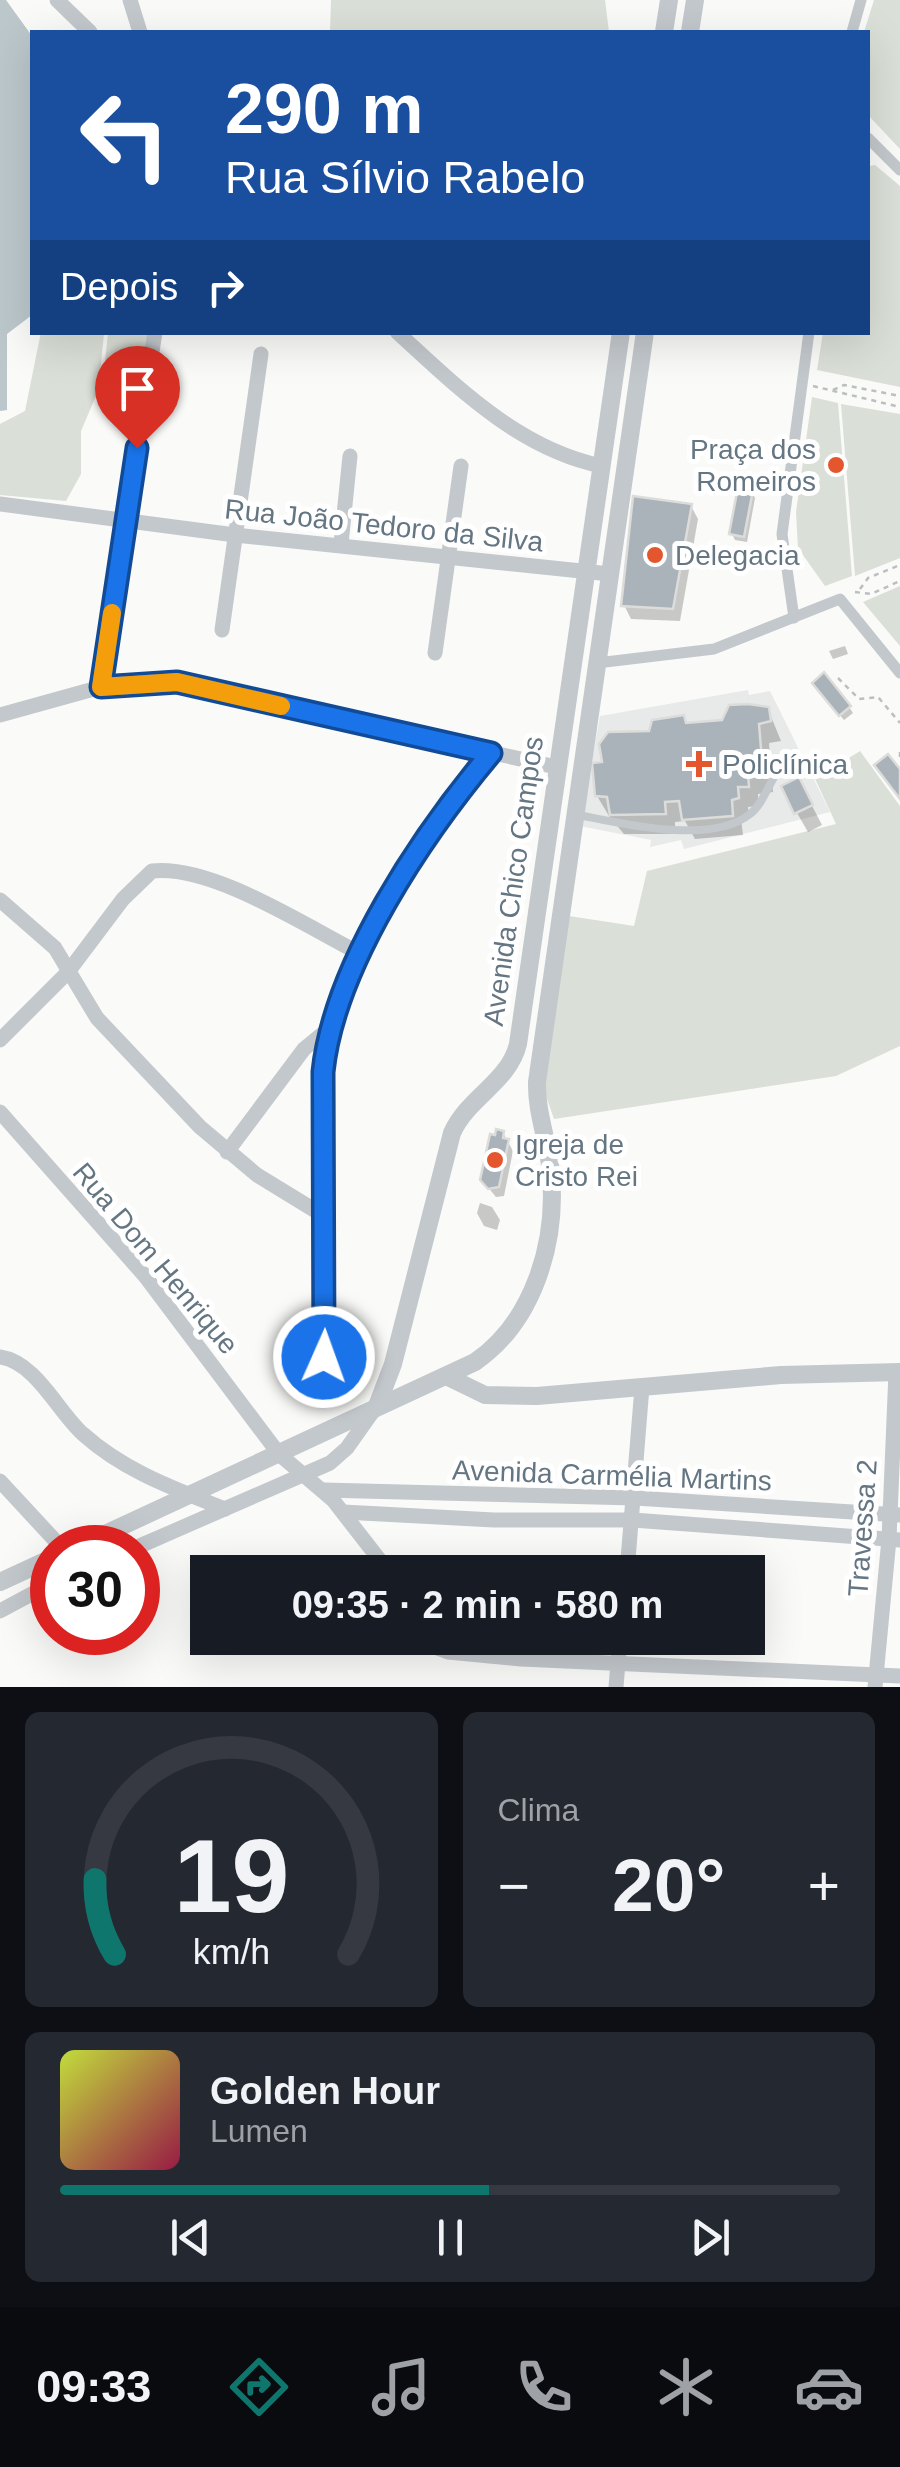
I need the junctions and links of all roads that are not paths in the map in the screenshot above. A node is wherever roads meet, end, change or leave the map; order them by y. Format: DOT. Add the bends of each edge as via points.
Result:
graph roads {
  1 [pos="57,0"];
  2 [pos="130,0"];
  3 [pos="669,0"];
  4 [pos="694,0"];
  5 [pos="861,0"];
  6 [pos="88,30"];
  7 [pos="139,30"];
  8 [pos="664,30"];
  9 [pos="690,30"];
  10 [pos="853,30"];
  11 [pos="870,140"];
  12 [pos="900,170"];
  13 [pos="155,335"];
  14 [pos="400,335"];
  15 [pos="621,335"];
  16 [pos="645,335"];
  17 [pos="810,335"];
  18 [pos="262,354"];
  19 [pos="350,456"];
  20 [pos="461,466"];
  21 [pos="602,466"];
  22 [pos="0,504"];
  23 [pos="126,520"];
  24 [pos="235,535"];
  25 [pos="341,544"];
  26 [pos="447,554"];
  27 [pos="585,573"];
  28 [pos="610,574"];
  29 [pos="794,618"];
  30 [pos="222,630"];
  31 [pos="435,653"];
  32 [pos="597,664"];
  33 [pos="900,673"];
  34 [pos="101,687"];
  35 [pos="0,716"];
  36 [pos="491,753"];
  37 [pos="556,767"];
  38 [pos="776,774"];
  39 [pos="574,814"];
  40 [pos="538,894"];
  41 [pos="563,898"];
  42 [pos="0,900"];
  43 [pos="361,954"];
  44 [pos="68,972"];
  45 [pos="332,1026"];
  46 [pos="0,1040"];
  47 [pos="0,1112"];
  48 [pos="228,1152"];
  49 [pos="324,1216"];
  50 [pos="0,1357"];
  51 [pos="324,1357"];
  52 [pos="898,1372"];
  53 [pos="448,1377"];
  54 [pos="642,1387"];
  55 [pos="376,1406"];
  56 [pos="279,1454"];
  57 [pos="303,1476"];
  58 [pos="0,1481"];
  59 [pos="322,1490"];
  60 [pos="191,1496"];
  61 [pos="635,1498"];
  62 [pos="225,1509"];
  63 [pos="343,1512"];
  64 [pos="895,1515"];
  65 [pos="633,1520"];
  66 [pos="41,1525"];
  67 [pos="126,1525"];
  68 [pos="160,1537"];
  69 [pos="894,1540"];
  70 [pos="376,1555"];
  71 [pos="630,1555"];
  72 [pos="30,1568"];
  73 [pos="0,1582"];
  74 [pos="30,1594"];
  75 [pos="0,1611"];
  76 [pos="479,1655"];
  77 [pos="618,1655"];
  78 [pos="617,1662"];
  79 [pos="900,1676"];
  80 [pos="876,1681"];
  81 [pos="616,1687"];
  1 -- 6 [label="street"];
  2 -- 7 [label="street"];
  3 -- 8 [label="street"];
  4 -- 9 [label="street"];
  5 -- 10 [label="street"];
  11 -- 12 [label="street"];
  13 -- 23 [label="street"];
  14 -- 21 [label="street" via="512,429 571,459"];
  15 -- 21 [label="street, Avenida Chico Campos"];
  16 -- 28 [label="street, Avenida Chico Campos"];
  17 -- 29 [label="street" via="782,534"];
  18 -- 24 [label="street"];
  19 -- 25 [label="street"];
  20 -- 26 [label="street"];
  21 -- 27 [label="street, Avenida Chico Campos"];
  22 -- 23 [label="street, Rua João Tedoro da Silva"];
  23 -- 24 [label="street, Rua João Tedoro da Silva"];
  23 -- 34 [label="street"];
  24 -- 25 [label="street, Rua João Tedoro da Silva"];
  24 -- 30 [label="street"];
  25 -- 26 [label="street, Rua João Tedoro da Silva"];
  26 -- 27 [label="street, Rua João Tedoro da Silva"];
  26 -- 31 [label="street"];
  27 -- 28 [label="street, Rua João Tedoro da Silva"];
  27 -- 37 [label="street, Avenida Chico Campos"];
  28 -- 32 [label="street, Avenida Chico Campos"];
  29 -- 32 [label="street" via="714,649"];
  29 -- 33 [label="street" via="840,599"];
  32 -- 39 [label="street, Avenida Chico Campos"];
  34 -- 35 [label="street"];
  34 -- 36 [label="street" via="177,682"];
  36 -- 37 [label="street"];
  36 -- 43 [label="street" via="428,832"];
  37 -- 40 [label="street, Avenida Chico Campos"];
  38 -- 39 [label="lane" via="740,822 706,830"];
  39 -- 41 [label="street, Avenida Chico Campos"];
  40 -- 41 [label="street"];
  40 -- 55 [label="street, Avenida Chico Campos" via="514,1059 467,1106 452,1132 393,1364"];
  41 -- 53 [label="street, Avenida Chico Campos" via="536,1082 552,1178 538,1280 508,1335"];
  42 -- 44 [label="street" via="55,948"];
  43 -- 44 [label="street" via="186,872 152,870"];
  43 -- 45 [label="street"];
  44 -- 46 [label="street"];
  44 -- 48 [label="street" via="112,1034"];
  45 -- 48 [label="street" via="304,1049"];
  45 -- 49 [label="street" via="323,1072"];
  47 -- 56 [label="street, Rua Dom Henrique" via="144,1276"];
  48 -- 49 [label="street"];
  49 -- 51 [label="street"];
  50 -- 60 [label="street" via="32,1377 88,1439 143,1476"];
  52 -- 54 [label="street"];
  52 -- 64 [label="street, Travessa 2"];
  53 -- 54 [label="street" via="485,1395"];
  53 -- 55 [label="street, Avenida Chico Campos"];
  54 -- 61 [label="street"];
  55 -- 56 [label="street, Avenida Chico Campos"];
  55 -- 57 [label="street" via="339,1456"];
  56 -- 57 [label="street, Rua Dom Henrique"];
  56 -- 60 [label="street, Avenida Chico Campos"];
  57 -- 59 [label="street, Rua Dom Henrique"];
  57 -- 62 [label="street"];
  58 -- 66 [label="street"];
  59 -- 61 [label="street, Avenida Carmélia Martins"];
  59 -- 63 [label="street, Rua Dom Henrique"];
  60 -- 62 [label="street"];
  60 -- 67 [label="street, Avenida Chico Campos"];
  61 -- 64 [label="street, Avenida Carmélia Martins"];
  61 -- 65 [label="street"];
  62 -- 68 [label="street"];
  63 -- 65 [label="street, Avenida Carmélia Martins"];
  63 -- 70 [label="street, Rua Dom Henrique"];
  64 -- 69 [label="street, Travessa 2"];
  65 -- 69 [label="street, Avenida Carmélia Martins"];
  65 -- 71 [label="street"];
  69 -- 80 [label="street, Travessa 2"];
  72 -- 73 [label="street"];
  74 -- 75 [label="street"];
  76 -- 78 [label="street"];
  77 -- 78 [label="street"];
  78 -- 80 [label="street"];
  78 -- 81 [label="street"];
  79 -- 80 [label="street"];
}
